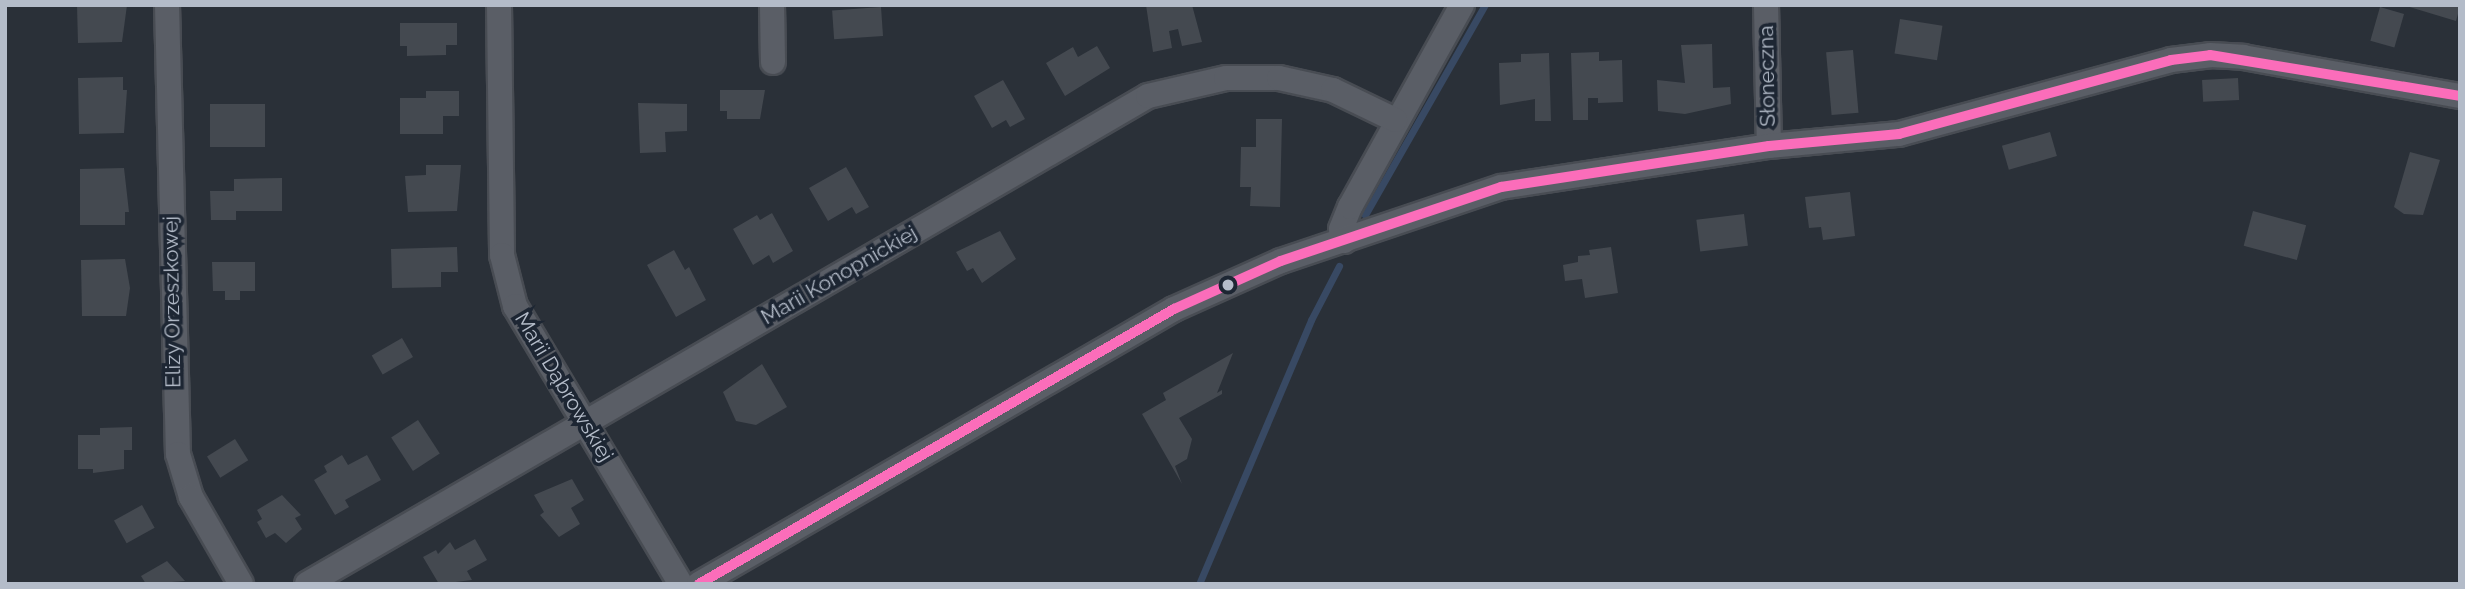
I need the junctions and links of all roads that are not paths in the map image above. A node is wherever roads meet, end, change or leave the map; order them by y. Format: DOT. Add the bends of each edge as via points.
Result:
graph roads {
  1 [pos="167,5"];
  2 [pos="499,5"];
  3 [pos="772,5"];
  4 [pos="1462,5"];
  5 [pos="1766,5"];
  6 [pos="773,62"];
  7 [pos="2460,96"];
  8 [pos="1395,120"];
  9 [pos="1769,146"];
  10 [pos="1344,241"];
  11 [pos="586,422"];
  12 [pos="241,584"];
  13 [pos="307,584"];
  14 [pos="681,584"];
  15 [pos="699,584"];
  1 -- 12 [label="street, Elizy Orzeszkowej" via="178,454 191,497"];
  2 -- 11 [label="street, Marii Dąbrowskiej" via="502,255 515,306"];
  3 -- 6 [label="street"];
  4 -- 8 [label="street"];
  5 -- 9 [label="street, Słoneczna"];
  7 -- 9 [label="street" via="2210,55 2171,60 1924,129"];
  8 -- 10 [label="street" via="1341,229"];
  8 -- 11 [label="street, Marii Konopnickiej" via="1332,90 1279,78 1226,78 1166,89"];
  9 -- 10 [label="street" via="1501,187"];
  10 -- 15 [label="street" via="1251,272 1174,309"];
  11 -- 13 [label="street, Marii Konopnickiej"];
  11 -- 14 [label="street, Marii Dąbrowskiej"];
}
